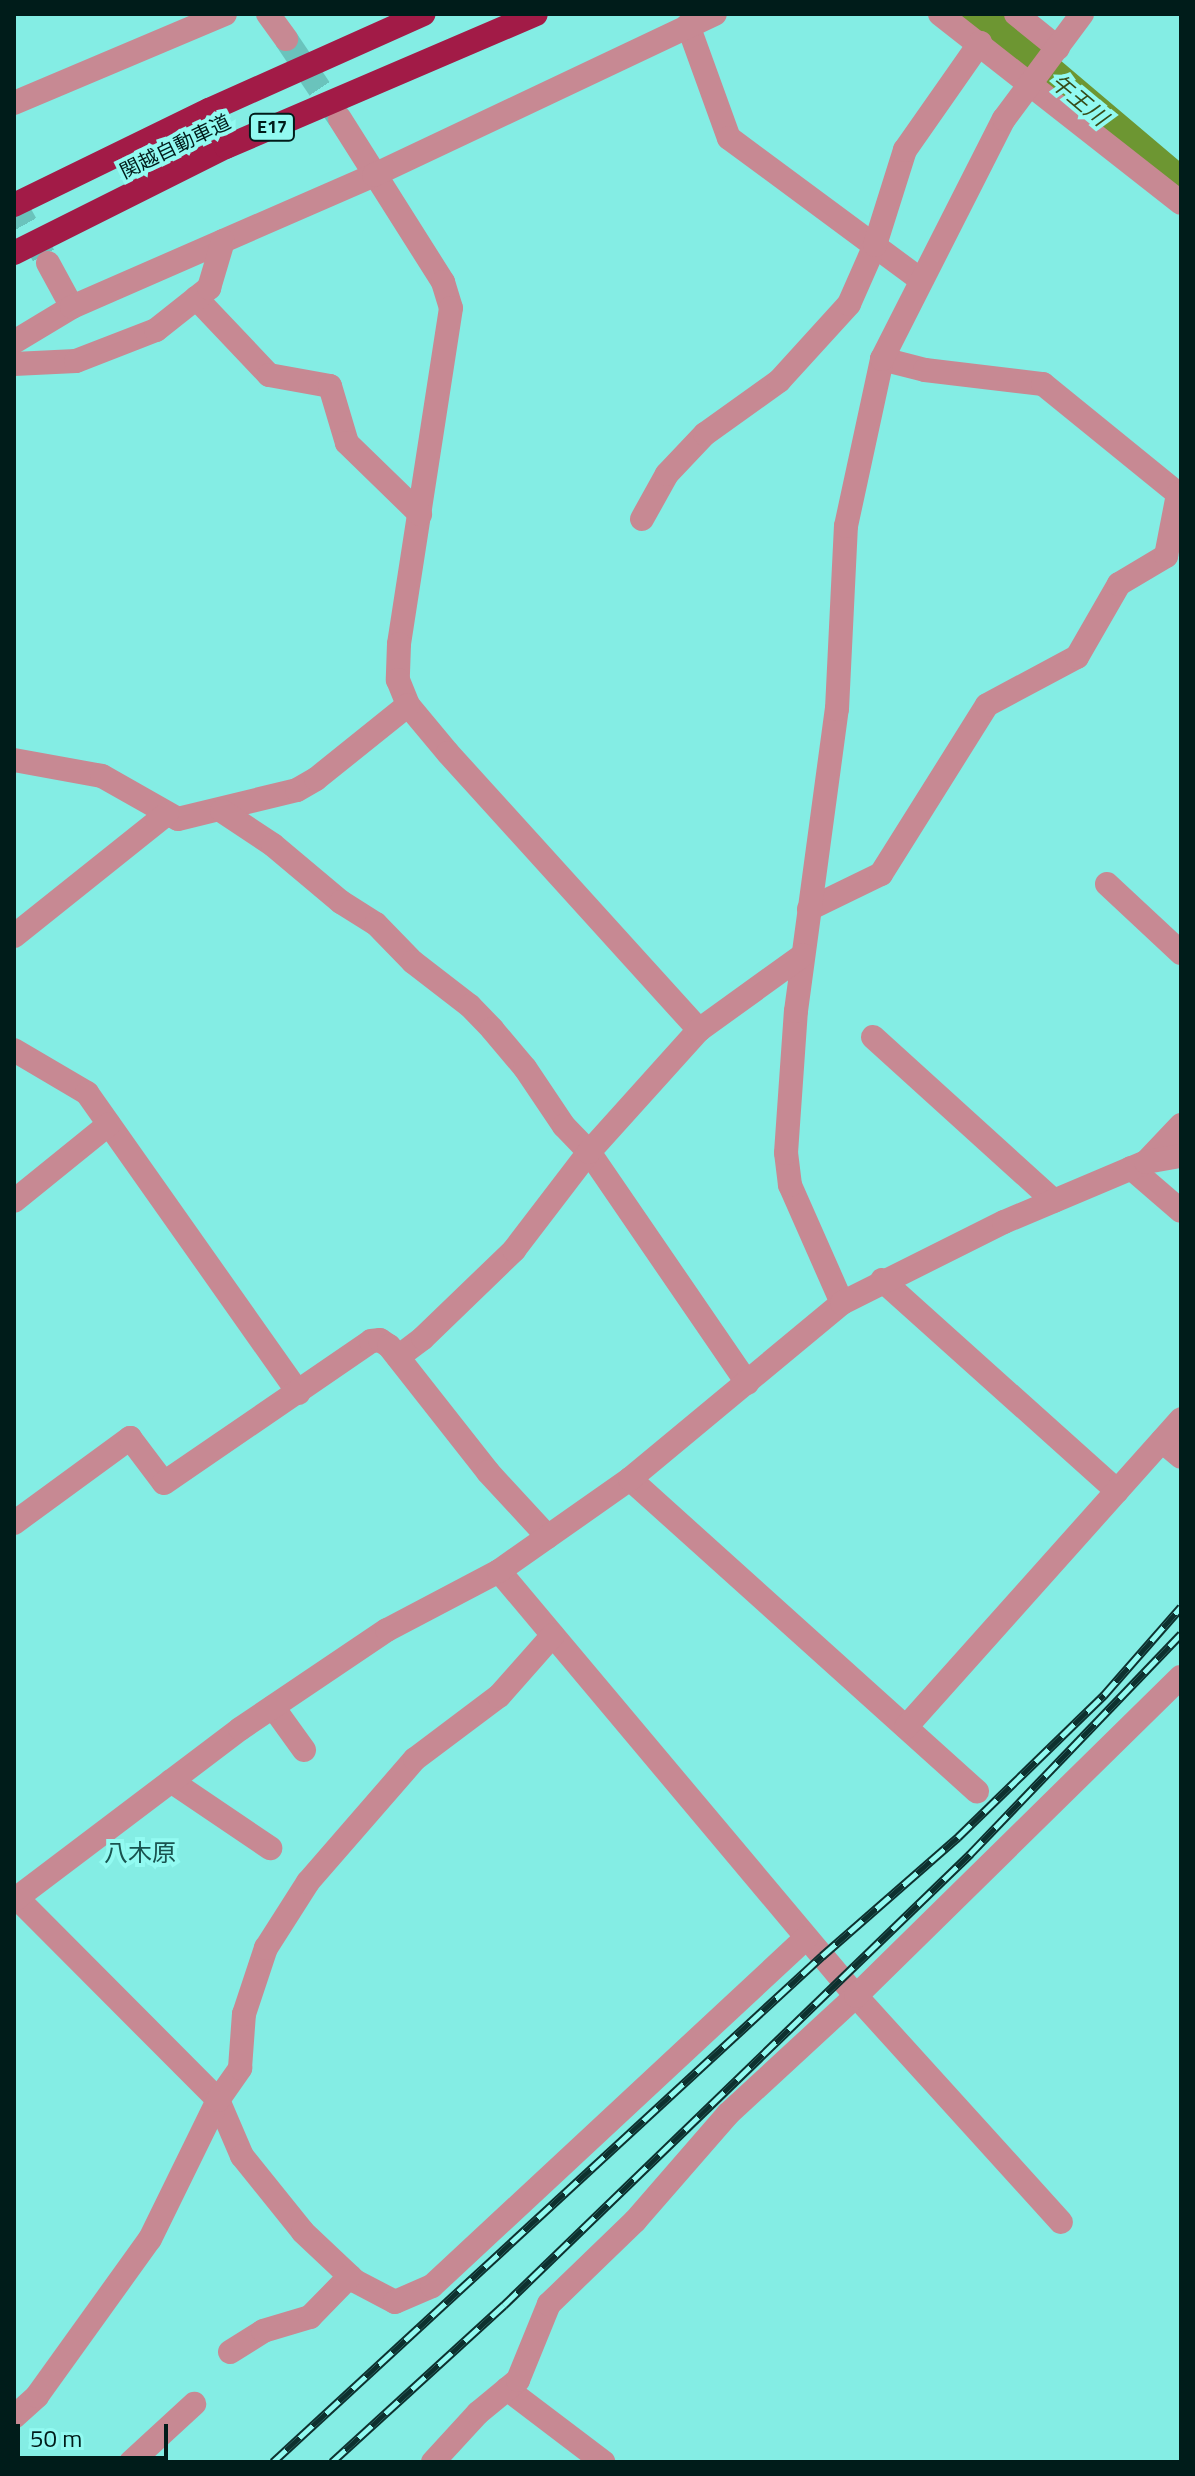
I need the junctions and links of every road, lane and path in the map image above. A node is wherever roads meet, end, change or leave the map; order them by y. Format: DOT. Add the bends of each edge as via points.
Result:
graph roads {
  1 [pos="225,14"];
  2 [pos="268,14"];
  3 [pos="424,14"];
  4 [pos="536,14"];
  5 [pos="715,14"];
  6 [pos="940,14"];
  7 [pos="1016,14"];
  8 [pos="1082,14"];
  9 [pos="688,25"];
  10 [pos="286,39"];
  11 [pos="980,43"];
  12 [pos="1055,52"];
  13 [pos="1033,81"];
  14 [pos="14,103"];
  15 [pos="340,119"];
  16 [pos="374,175"];
  17 [pos="1181,203"];
  18 [pos="14,205"];
  19 [pos="223,241"];
  20 [pos="875,245"];
  21 [pos="14,253"];
  22 [pos="48,263"];
  23 [pos="921,280"];
  24 [pos="196,298"];
  25 [pos="72,307"];
  26 [pos="14,342"];
  27 [pos="882,359"];
  28 [pos="14,364"];
  29 [pos="1180,495"];
  30 [pos="420,514"];
  31 [pos="642,519"];
  32 [pos="408,705"];
  33 [pos="14,760"];
  34 [pos="222,811"];
  35 [pos="167,814"];
  36 [pos="1107,884"];
  37 [pos="809,909"];
  38 [pos="14,936"];
  39 [pos="1177,942"];
  40 [pos="803,955"];
  41 [pos="699,1030"];
  42 [pos="873,1037"];
  43 [pos="14,1050"];
  44 [pos="109,1124"];
  45 [pos="1181,1125"];
  46 [pos="589,1152"];
  47 [pos="1181,1156"];
  48 [pos="1139,1165"];
  49 [pos="14,1201"];
  50 [pos="1054,1201"];
  51 [pos="1181,1211"];
  52 [pos="882,1280"];
  53 [pos="842,1303"];
  54 [pos="398,1357"];
  55 [pos="747,1383"];
  56 [pos="299,1393"];
  57 [pos="1181,1419"];
  58 [pos="1162,1441"];
  59 [pos="1181,1457"];
  60 [pos="630,1479"];
  61 [pos="1117,1491"];
  62 [pos="14,1523"];
  63 [pos="548,1537"];
  64 [pos="499,1571"];
  65 [pos="553,1635"];
  66 [pos="1181,1677"];
  67 [pos="273,1707"];
  68 [pos="906,1727"];
  69 [pos="304,1750"];
  70 [pos="171,1781"];
  71 [pos="977,1791"];
  72 [pos="270,1848"];
  73 [pos="15,1899"];
  74 [pos="806,1938"];
  75 [pos="856,1996"];
  76 [pos="218,2100"];
  77 [pos="1061,2222"];
  78 [pos="350,2276"];
  79 [pos="230,2352"];
  80 [pos="507,2389"];
  81 [pos="194,2404"];
  82 [pos="14,2417"];
  83 [pos="131,2462"];
  84 [pos="433,2462"];
  85 [pos="603,2462"];
  1 -- 14 [label="street"];
  2 -- 10 [label="street"];
  3 -- 18 [label="highway, 関越自動車道 / E17"];
  4 -- 21 [label="highway, 関越自動車道 / E17" via="226,147"];
  5 -- 9 [label="street"];
  6 -- 11 [label="street"];
  7 -- 12 [label="street"];
  8 -- 12 [label="street"];
  9 -- 16 [label="street"];
  9 -- 20 [label="street" via="729,138"];
  11 -- 13 [label="street"];
  11 -- 20 [label="street" via="905,150"];
  12 -- 13 [label="street"];
  13 -- 17 [label="street"];
  13 -- 23 [label="street" via="1004,119"];
  15 -- 16 [label="street"];
  16 -- 19 [label="street"];
  16 -- 30 [label="street" via="443,282 451,308"];
  19 -- 24 [label="street" via="209,288"];
  19 -- 25 [label="street"];
  20 -- 23 [label="street"];
  20 -- 31 [label="street" via="849,304 779,381 705,434 667,474"];
  22 -- 25 [label="street"];
  23 -- 27 [label="street"];
  24 -- 28 [label="street" via="156,330 76,361"];
  24 -- 30 [label="street" via="269,375 330,386 347,443"];
  25 -- 26 [label="street"];
  27 -- 29 [label="street" via="925,370 1043,384"];
  27 -- 37 [label="street" via="846,526 837,709"];
  29 -- 37 [label="street" via="1166,556 1119,584 1077,657 987,705 881,874"];
  30 -- 32 [label="street" via="399,644 398,680"];
  32 -- 34 [label="street" via="297,790"];
  32 -- 41 [label="street"];
  33 -- 35 [label="street" via="102,776"];
  34 -- 35 [label="street" via="178,819"];
  34 -- 46 [label="street" via="376,924 413,962 470,1006"];
  35 -- 38 [label="street"];
  36 -- 39 [label="street"];
  37 -- 40 [label="street"];
  40 -- 41 [label="street"];
  40 -- 53 [label="street" via="786,1153 790,1185"];
  41 -- 46 [label="street"];
  42 -- 50 [label="street"];
  43 -- 44 [label="street" via="87,1093"];
  44 -- 49 [label="street"];
  44 -- 56 [label="street"];
  45 -- 48 [label="street"];
  46 -- 54 [label="street" via="514,1250"];
  46 -- 55 [label="street"];
  47 -- 48 [label="street"];
  48 -- 50 [label="street"];
  48 -- 51 [label="street"];
  50 -- 52 [label="street"];
  52 -- 53 [label="street"];
  52 -- 61 [label="street"];
  53 -- 55 [label="street"];
  54 -- 56 [label="street" via="380,1340 371,1341"];
  54 -- 63 [label="street" via="488,1472"];
  55 -- 60 [label="street"];
  56 -- 62 [label="street" via="164,1483 130,1438"];
  57 -- 58 [label="street"];
  58 -- 59 [label="street"];
  58 -- 61 [label="street"];
  60 -- 63 [label="street"];
  60 -- 68 [label="street"];
  61 -- 68 [label="street"];
  63 -- 64 [label="street"];
  64 -- 65 [label="street"];
  64 -- 67 [label="street" via="387,1630"];
  65 -- 74 [label="street"];
  65 -- 76 [label="street" via="499,1696 415,1759 308,1882 266,1948 244,2014 240,2068"];
  66 -- 75 [label="street"];
  67 -- 69 [label="street"];
  67 -- 70 [label="street"];
  68 -- 71 [label="street"];
  70 -- 72 [label="street"];
  70 -- 73 [label="street"];
  73 -- 76 [label="street"];
  74 -- 75 [label="street"];
  74 -- 78 [label="street" via="432,2286 395,2302"];
  75 -- 77 [label="street"];
  75 -- 80 [label="street" via="728,2114 635,2221 549,2304 518,2380"];
  76 -- 78 [label="street" via="242,2156 303,2232"];
  76 -- 82 [label="street" via="150,2239 37,2396"];
  78 -- 79 [label="street" via="310,2317 263,2331"];
  80 -- 84 [label="street"];
  80 -- 85 [label="street"];
  81 -- 83 [label="street"];
}
